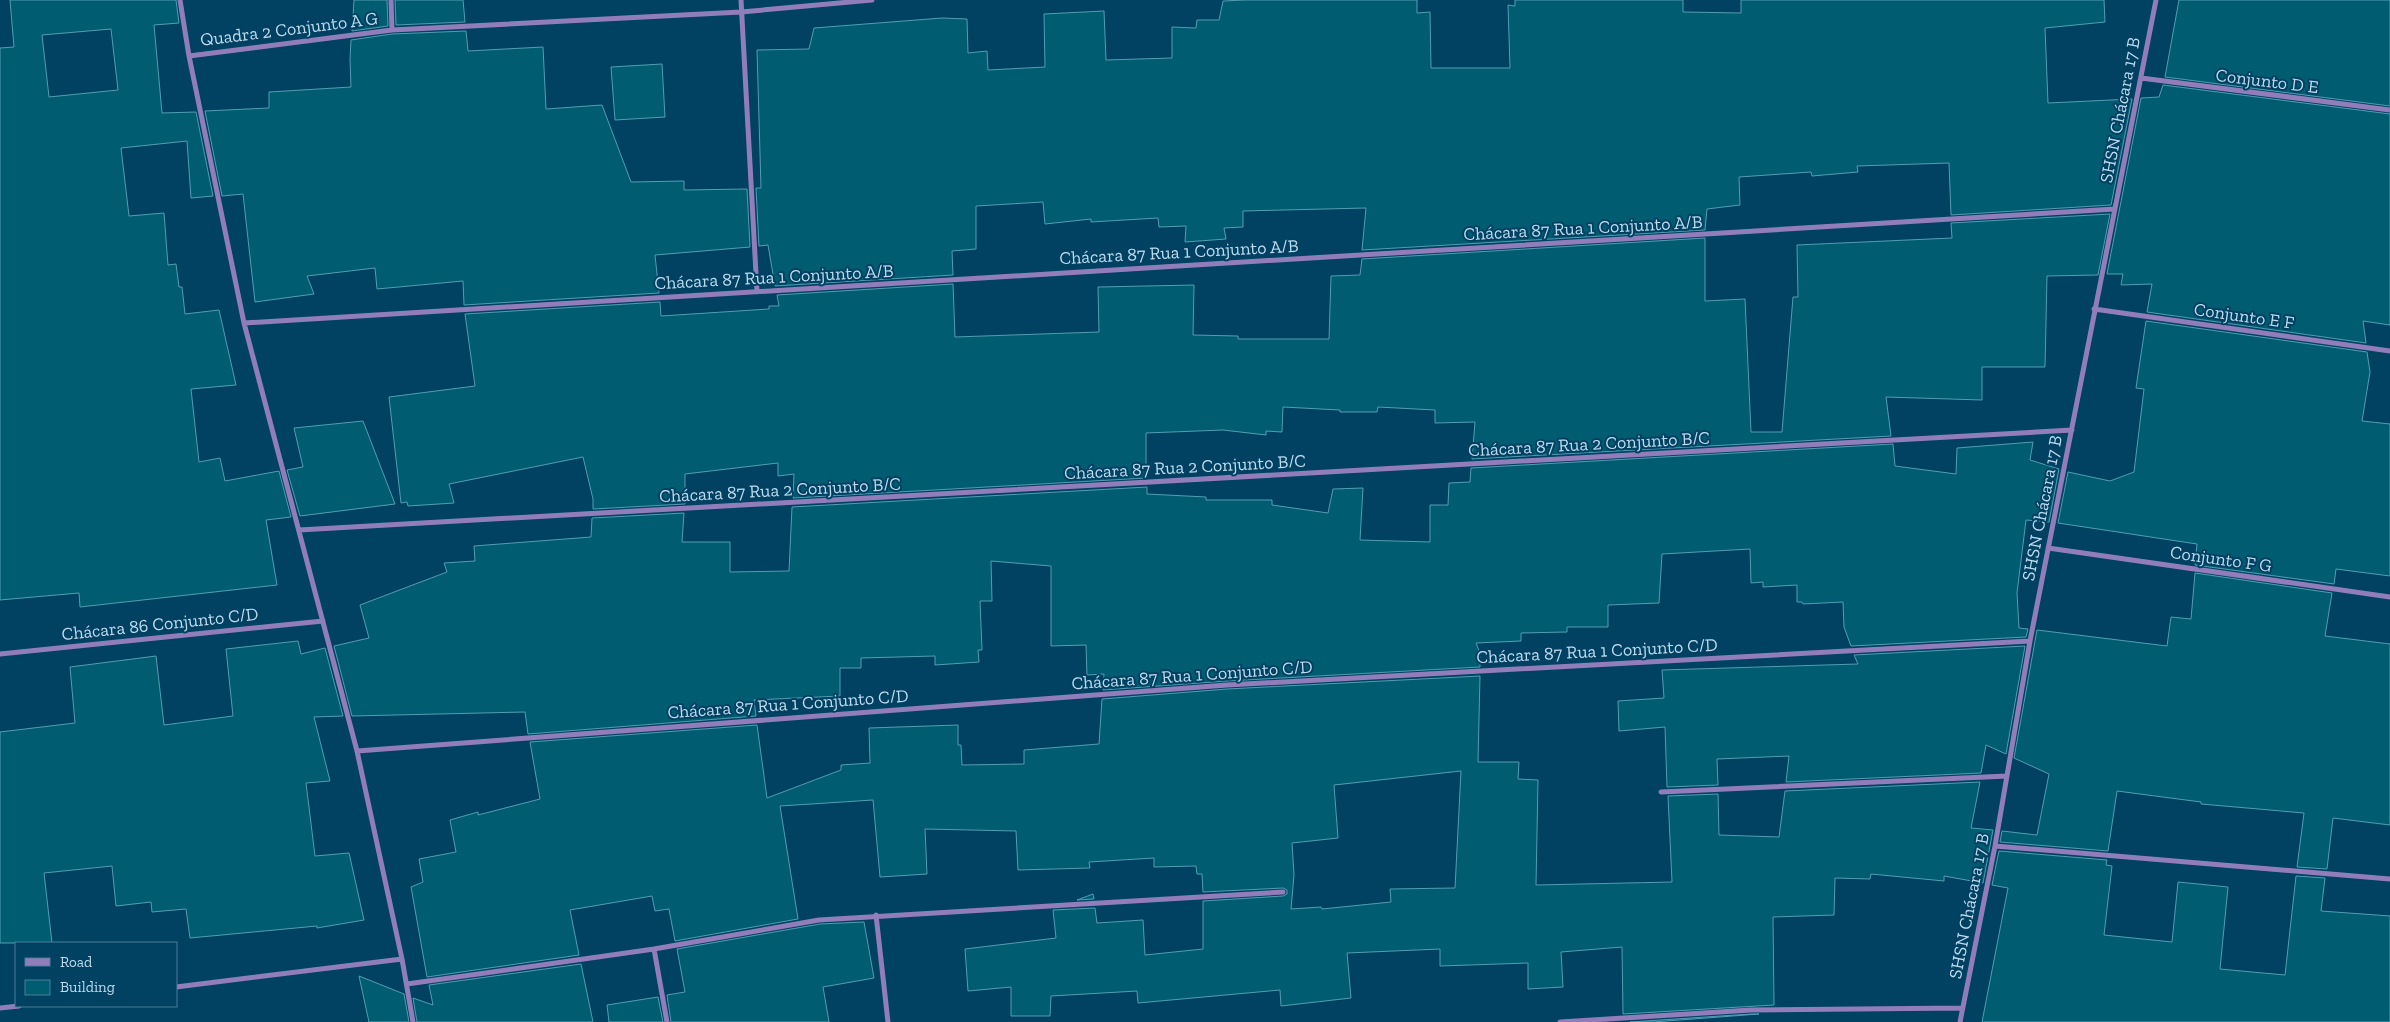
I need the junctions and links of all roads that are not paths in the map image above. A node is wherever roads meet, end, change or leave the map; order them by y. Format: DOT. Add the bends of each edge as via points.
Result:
graph roads {
  1 [pos="180,0"];
  2 [pos="390,0"];
  3 [pos="741,0"];
  4 [pos="872,0"];
  5 [pos="2156,0"];
  6 [pos="741,12"];
  7 [pos="392,30"];
  8 [pos="189,56"];
  9 [pos="2141,78"];
  10 [pos="2390,110"];
  11 [pos="2115,209"];
  12 [pos="757,292"];
  13 [pos="2094,309"];
  14 [pos="244,323"];
  15 [pos="2390,351"];
  16 [pos="2072,430"];
  17 [pos="299,530"];
  18 [pos="2048,548"];
  19 [pos="2390,597"];
  20 [pos="323,621"];
  21 [pos="2030,641"];
  22 [pos="0,654"];
  23 [pos="357,751"];
  24 [pos="2007,776"];
  25 [pos="1661,792"];
  26 [pos="1995,846"];
  27 [pos="2390,879"];
  28 [pos="1283,892"];
  29 [pos="876,915"];
  30 [pos="654,949"];
  31 [pos="402,959"];
  32 [pos="407,984"];
  33 [pos="178,986"];
  34 [pos="15,1006"];
  35 [pos="0,1008"];
  36 [pos="1962,1008"];
  37 [pos="413,1022"];
  38 [pos="667,1022"];
  39 [pos="888,1022"];
  40 [pos="1560,1022"];
  41 [pos="1960,1022"];
  1 -- 8 [label="street"];
  2 -- 7 [label="street"];
  3 -- 6 [label="street"];
  4 -- 6 [label="street, Quadra 2 Conjunto A G"];
  5 -- 9 [label="street, SHSN Chácara 17 B"];
  6 -- 7 [label="street, Quadra 2 Conjunto A G"];
  6 -- 12 [label="street"];
  7 -- 8 [label="street, Quadra 2 Conjunto A G"];
  8 -- 14 [label="street"];
  9 -- 10 [label="street, Conjunto D E"];
  9 -- 11 [label="street, SHSN Chácara 17 B"];
  11 -- 12 [label="street, Chácara 87 Rua 1 Conjunto A/B"];
  11 -- 13 [label="street, SHSN Chácara 17 B"];
  12 -- 14 [label="street, Chácara 87 Rua 1 Conjunto A/B"];
  13 -- 15 [label="street, Conjunto E F"];
  13 -- 16 [label="street, SHSN Chácara 17 B"];
  14 -- 17 [label="street"];
  16 -- 17 [label="street, Chácara 87 Rua 2 Conjunto B/C"];
  16 -- 18 [label="street, SHSN Chácara 17 B"];
  17 -- 20 [label="street"];
  18 -- 19 [label="street, Conjunto F G"];
  18 -- 21 [label="street, SHSN Chácara 17 B"];
  20 -- 22 [label="street, Chácara 86 Conjunto C/D"];
  20 -- 23 [label="street"];
  21 -- 23 [label="street, Chácara 87 Rua 1 Conjunto C/D" via="1227,685"];
  21 -- 24 [label="street, SHSN Chácara 17 B"];
  23 -- 31 [label="street"];
  24 -- 25 [label="street"];
  24 -- 26 [label="street, SHSN Chácara 17 B"];
  26 -- 27 [label="street"];
  26 -- 36 [label="street, SHSN Chácara 17 B"];
  28 -- 29 [label="street"];
  29 -- 30 [label="street" via="819,920"];
  29 -- 39 [label="street"];
  30 -- 32 [label="street"];
  30 -- 38 [label="street"];
  31 -- 32 [label="street"];
  31 -- 33 [label="street"];
  32 -- 37 [label="street"];
  34 -- 35 [label="street"];
  36 -- 40 [label="street" via="1751,1010"];
  36 -- 41 [label="street, SHSN Chácara 17 B"];
}
